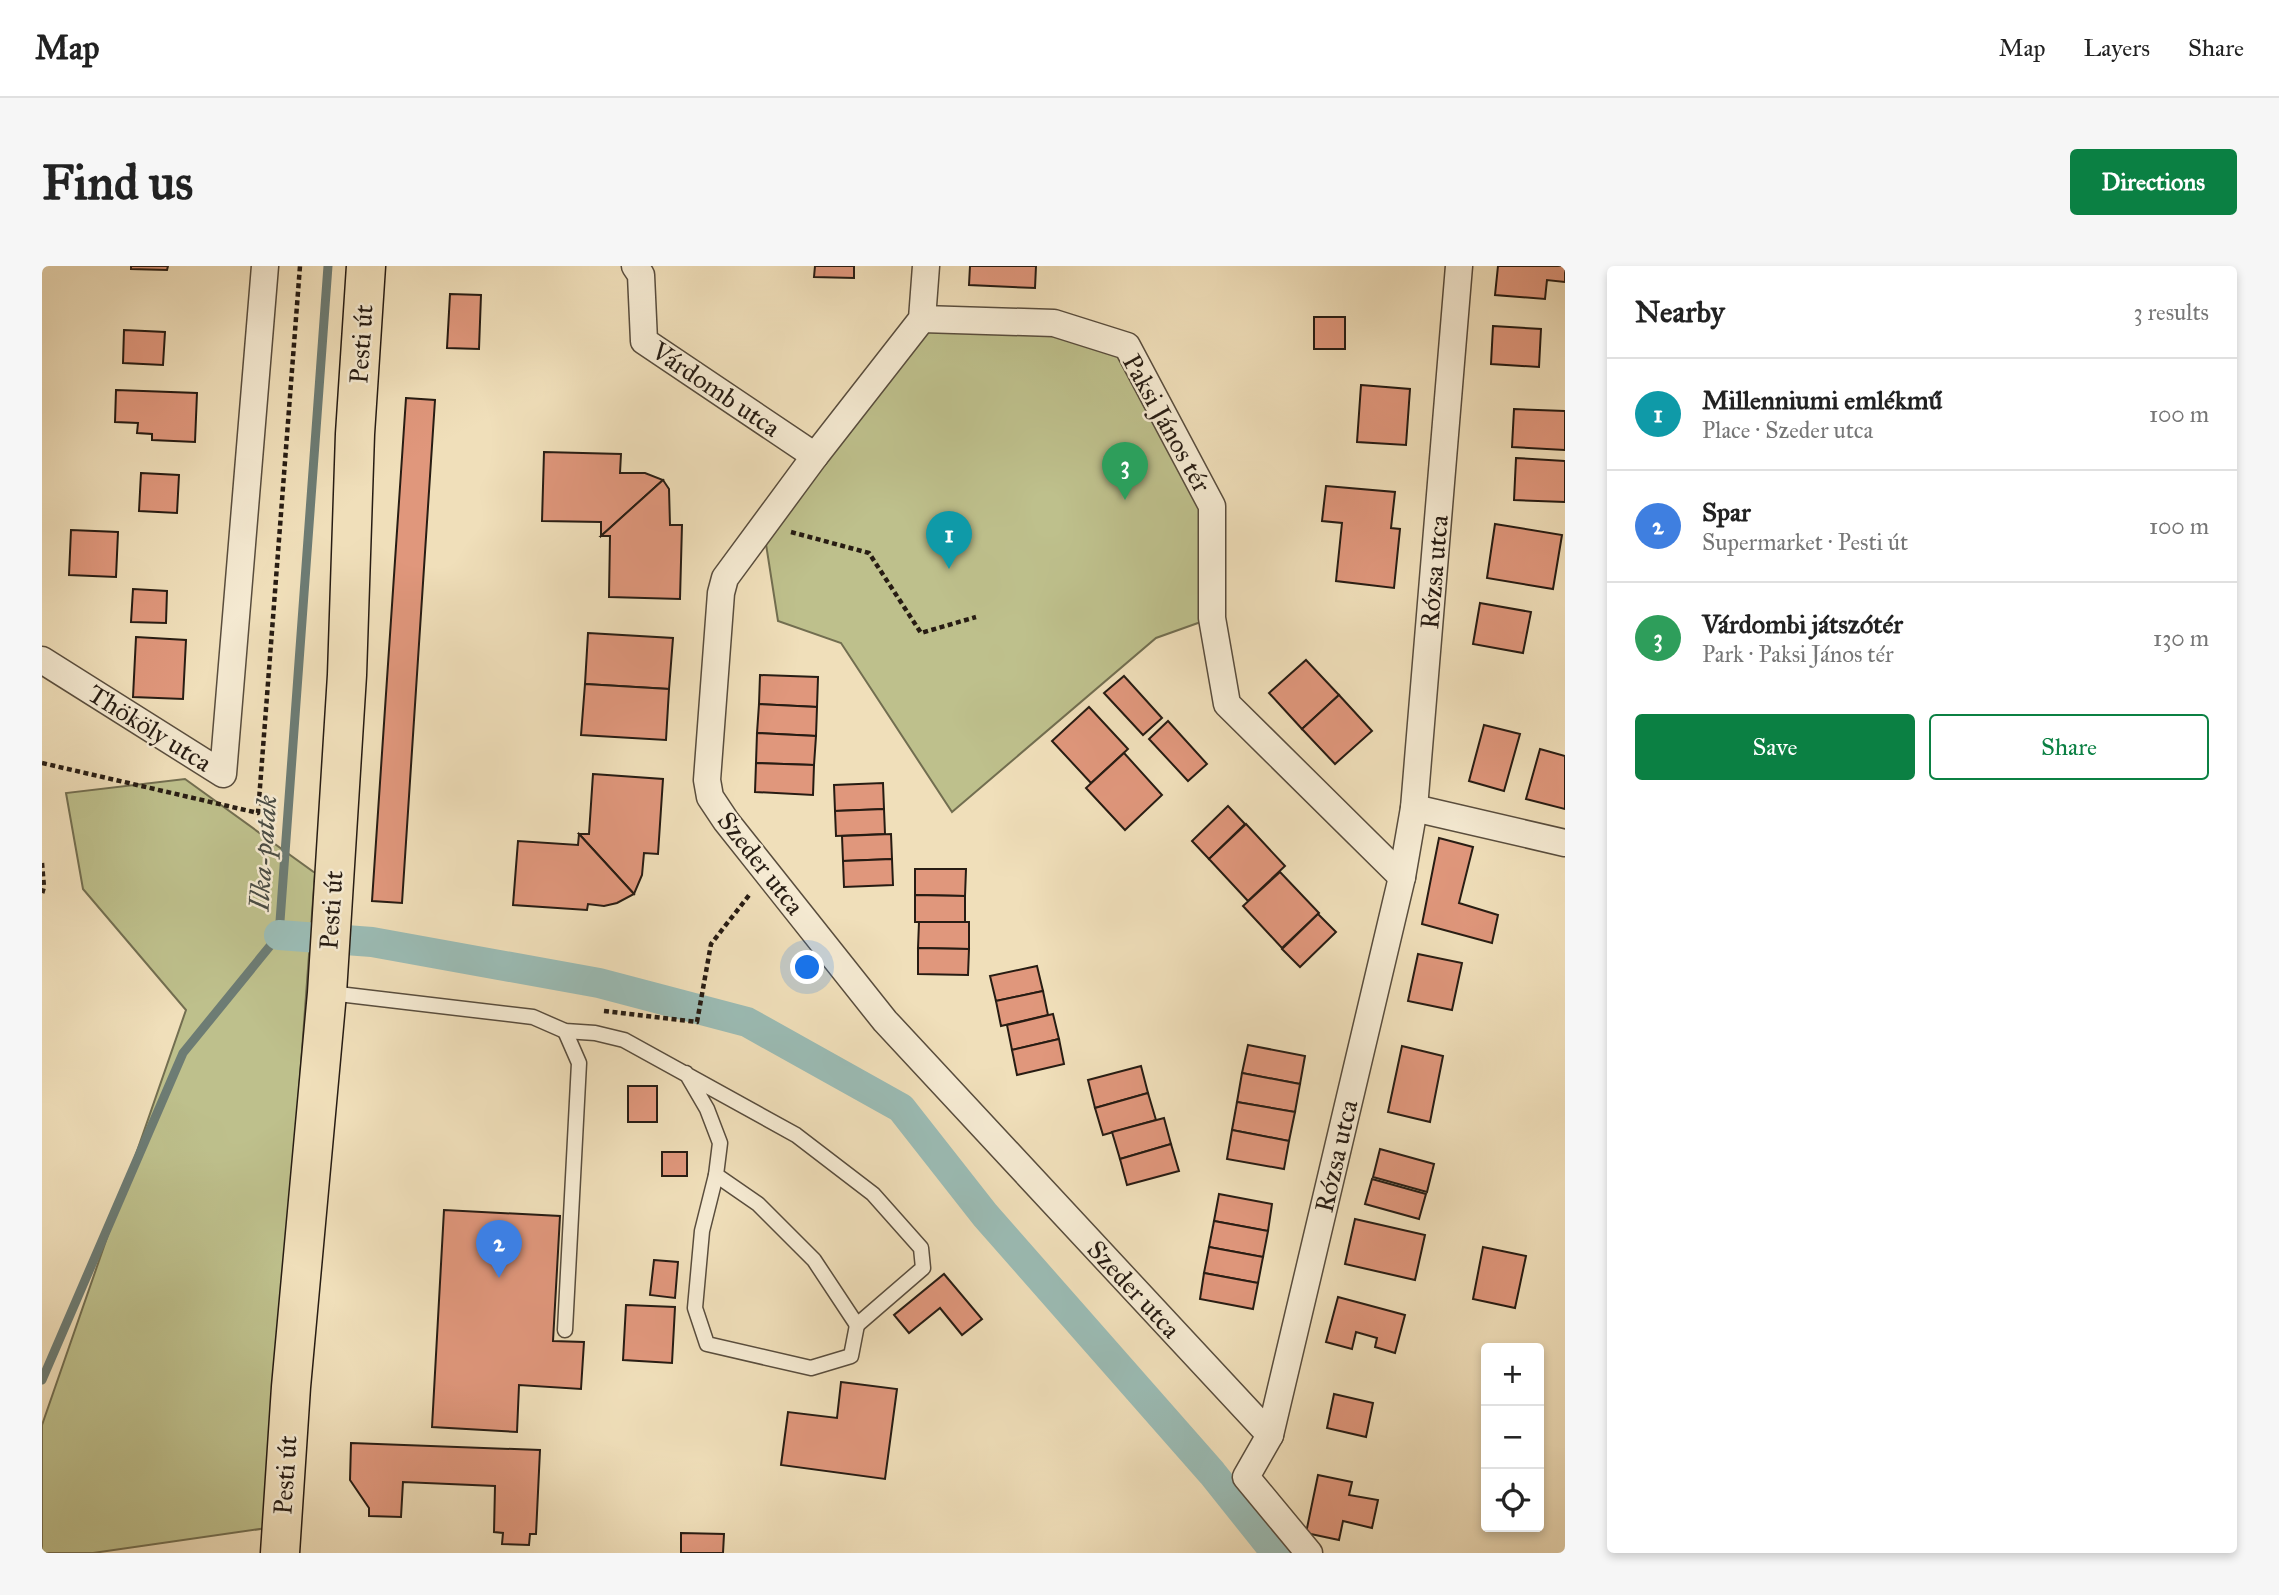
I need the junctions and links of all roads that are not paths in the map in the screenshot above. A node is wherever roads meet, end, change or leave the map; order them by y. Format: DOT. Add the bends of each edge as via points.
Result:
graph roads {
  1 [pos="265,266"];
  2 [pos="366,266"];
  3 [pos="635,266"];
  4 [pos="926,266"];
  5 [pos="1459,266"];
  6 [pos="922,319"];
  7 [pos="815,456"];
  8 [pos="42,660"];
  9 [pos="1414,808"];
  10 [pos="1565,843"];
  11 [pos="1402,877"];
  12 [pos="327,978"];
  13 [pos="565,1031"];
  14 [pos="686,1073"];
  15 [pos="716,1175"];
  16 [pos="857,1325"];
  17 [pos="565,1330"];
  18 [pos="1270,1435"];
  19 [pos="280,1553"];
  20 [pos="1309,1553"];
  1 -- 8 [label="street, Thököly utca" via="223,774"];
  2 -- 12 [label="main road, Pesti út"];
  3 -- 7 [label="street, Várdomb utca" via="641,275 644,341"];
  4 -- 6 [label="street"];
  5 -- 9 [label="street, Rózsa utca"];
  6 -- 7 [label="street, Szeder utca"];
  6 -- 11 [label="street, Paksi János tér" via="1054,323 1127,346 1212,506 1212,618 1227,704"];
  7 -- 18 [label="street, Szeder utca" via="724,578 707,780 710,797 885,1021"];
  9 -- 10 [label="street"];
  9 -- 11 [label="street, Rózsa utca"];
  11 -- 18 [label="street, Rózsa utca"];
  12 -- 13 [label="lane" via="533,1017"];
  12 -- 19 [label="main road, Pesti út"];
  13 -- 14 [label="lane" via="624,1040"];
  13 -- 17 [label="lane" via="579,1063"];
  14 -- 15 [label="lane" via="708,1108 720,1143"];
  14 -- 16 [label="lane" via="796,1135 873,1195 921,1248 923,1268"];
  15 -- 16 [label="lane" via="758,1203 814,1260"];
  15 -- 16 [label="lane" via="702,1231 695,1308 707,1344 811,1368 851,1356"];
  18 -- 20 [label="street, Rózsa utca" via="1246,1477"];
}
